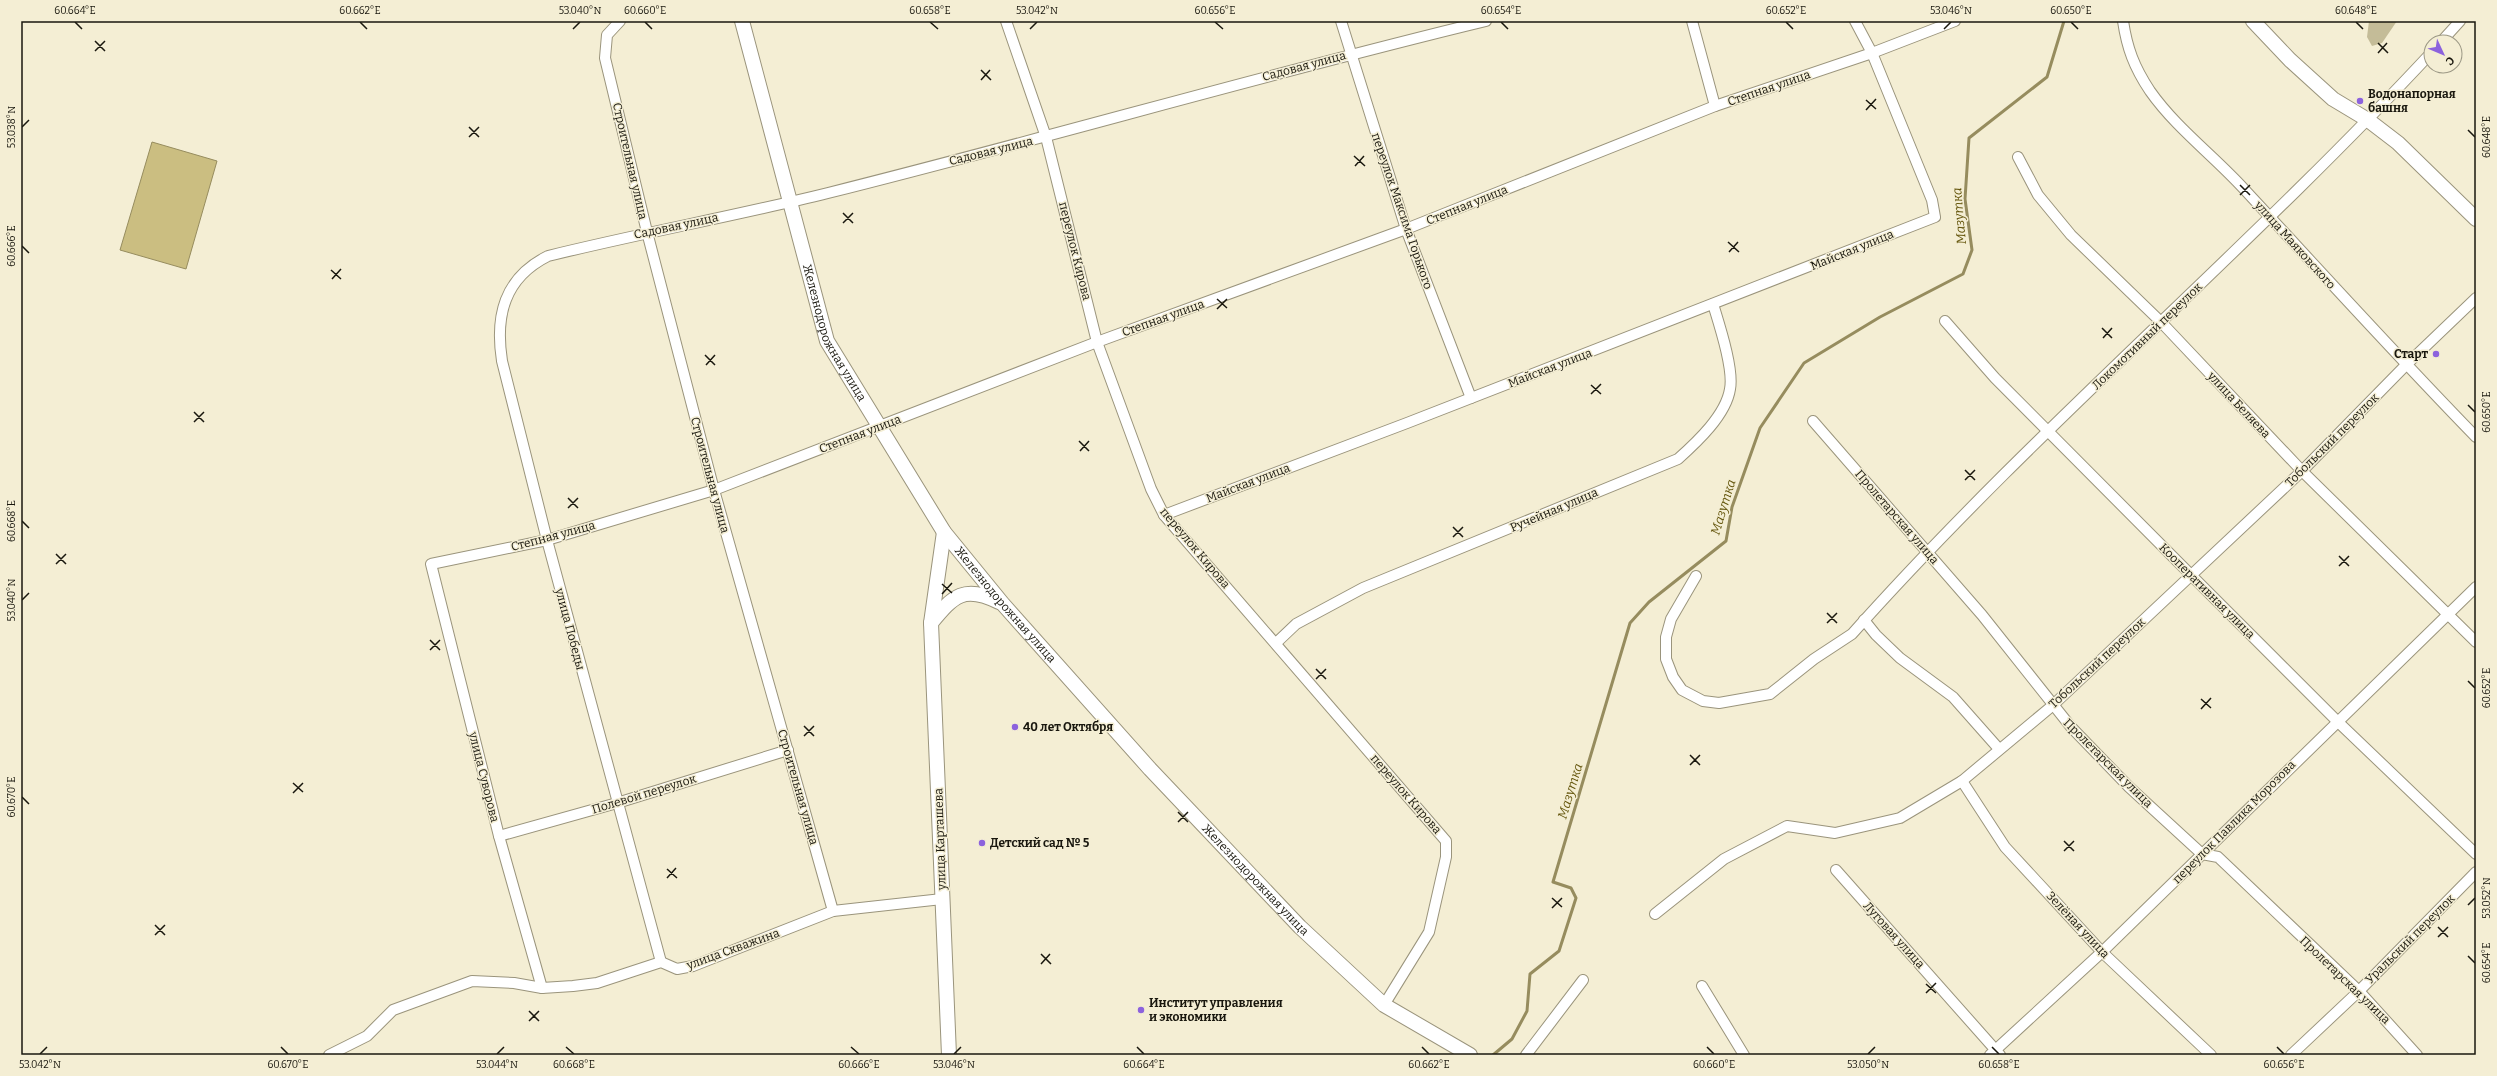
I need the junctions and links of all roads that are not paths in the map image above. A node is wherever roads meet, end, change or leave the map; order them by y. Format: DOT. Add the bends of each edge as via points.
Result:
graph roads {
  1 [pos="620,21"];
  2 [pos="742,21"];
  3 [pos="1006,21"];
  4 [pos="1341,21"];
  5 [pos="1486,21"];
  6 [pos="1692,21"];
  7 [pos="1855,21"];
  8 [pos="1955,21"];
  9 [pos="2123,21"];
  10 [pos="2253,21"];
  11 [pos="2460,21"];
  12 [pos="2448,34"];
  13 [pos="1872,53"];
  14 [pos="1350,54"];
  15 [pos="2423,62"];
  16 [pos="1715,106"];
  17 [pos="2368,120"];
  18 [pos="1046,137"];
  19 [pos="2018,157"];
  20 [pos="791,201"];
  21 [pos="2270,216"];
  22 [pos="2476,219"];
  23 [pos="1406,229"];
  24 [pos="647,232"];
  25 [pos="508,294"];
  26 [pos="2476,298"];
  27 [pos="1714,304"];
  28 [pos="1945,321"];
  29 [pos="2161,322"];
  30 [pos="1097,342"];
  31 [pos="2406,365"];
  32 [pos="1471,398"];
  33 [pos="1813,421"];
  34 [pos="880,427"];
  35 [pos="2049,430"];
  36 [pos="2476,437"];
  37 [pos="2302,471"];
  38 [pos="714,490"];
  39 [pos="1164,515"];
  40 [pos="944,532"];
  41 [pos="547,540"];
  42 [pos="1928,553"];
  43 [pos="431,564"];
  44 [pos="2191,575"];
  45 [pos="1696,576"];
  46 [pos="2476,587"];
  47 [pos="1002,603"];
  48 [pos="2449,614"];
  49 [pos="1864,620"];
  50 [pos="931,623"];
  51 [pos="1276,642"];
  52 [pos="2476,642"];
  53 [pos="2052,706"];
  54 [pos="2337,721"];
  55 [pos="1999,749"];
  56 [pos="788,750"];
  57 [pos="1962,781"];
  58 [pos="617,803"];
  59 [pos="499,836"];
  60 [pos="2202,854"];
  61 [pos="2476,854"];
  62 [pos="1836,870"];
  63 [pos="2476,872"];
  64 [pos="942,899"];
  65 [pos="833,911"];
  66 [pos="1655,914"];
  67 [pos="2102,952"];
  68 [pos="661,962"];
  69 [pos="1583,980"];
  70 [pos="1702,986"];
  71 [pos="542,988"];
  72 [pos="2359,991"];
  73 [pos="1384,1005"];
  74 [pos="1995,1053"];
  75 [pos="329,1055"];
  76 [pos="949,1055"];
  77 [pos="1470,1055"];
  78 [pos="1526,1055"];
  79 [pos="1744,1055"];
  80 [pos="2211,1055"];
  81 [pos="2291,1055"];
  82 [pos="2417,1055"];
  1 -- 24 [label="street, Строительная улица" via="608,35 606,58"];
  2 -- 20 [label="street, Железнодорожная улица"];
  3 -- 18 [label="street, переулок Кирова"];
  4 -- 14 [label="street, переулок Максима Горького"];
  5 -- 14 [label="street, Садовая улица"];
  6 -- 16 [label="street"];
  7 -- 13 [label="street"];
  8 -- 13 [label="street, Степная улица"];
  9 -- 21 [label="street, улица Маяковского" via="2128,50 2150,90 2180,127 2224,166"];
  10 -- 17 [label="street" via="2290,60 2333,99"];
  11 -- 12 [label="street"];
  13 -- 16 [label="street, Степная улица"];
  13 -- 27 [label="street, Майская улица" via="1932,200 1935,217"];
  14 -- 18 [label="street, Садовая улица"];
  14 -- 23 [label="street, переулок Максима Горького"];
  15 -- 17 [label="street, Локомотивный переулок"];
  16 -- 23 [label="street, Степная улица"];
  17 -- 21 [label="street, Локомотивный переулок"];
  17 -- 22 [label="street" via="2398,143"];
  18 -- 20 [label="street, Садовая улица"];
  18 -- 30 [label="street, переулок Кирова"];
  19 -- 29 [label="street, улица Беляева" via="2038,195 2071,235"];
  20 -- 24 [label="street, Садовая улица"];
  20 -- 34 [label="street, Железнодорожная улица" via="827,341"];
  21 -- 29 [label="street, Локомотивный переулок"];
  21 -- 31 [label="street, улица Маяковского"];
  23 -- 30 [label="street, Степная улица"];
  23 -- 32 [label="street, переулок Максима Горького"];
  24 -- 25 [label="street, Садовая улица" via="548,256 531,264"];
  24 -- 38 [label="street, Строительная улица"];
  25 -- 41 [label="street, улица Победы" via="500,315 498,338"];
  26 -- 31 [label="street, Тобольский переулок"];
  27 -- 32 [label="street, Майская улица"];
  27 -- 51 [label="street, Ручейная улица" via="1726,352 1730,388 1718,415 1702,437 1678,459 1363,588 1296,624"];
  28 -- 35 [label="street, Кооперативная улица" via="1995,378"];
  29 -- 35 [label="street, Локомотивный переулок"];
  29 -- 37 [label="street, улица Беляева"];
  30 -- 34 [label="street, Степная улица"];
  30 -- 39 [label="street, переулок Кирова" via="1151,489"];
  31 -- 36 [label="street, улица Маяковского"];
  31 -- 37 [label="street, Тобольский переулок"];
  32 -- 39 [label="street, Майская улица"];
  33 -- 42 [label="street, Пролетарская улица"];
  34 -- 38 [label="street, Степная улица"];
  34 -- 40 [label="street, Железнодорожная улица"];
  35 -- 42 [label="street, Локомотивный переулок"];
  35 -- 44 [label="street, Кооперативная улица"];
  37 -- 44 [label="street, Тобольский переулок"];
  37 -- 48 [label="street, улица Беляева"];
  38 -- 41 [label="street, Степная улица"];
  38 -- 56 [label="street, Строительная улица"];
  39 -- 51 [label="street, переулок Кирова"];
  40 -- 47 [label="street, Железнодорожная улица"];
  40 -- 50 [label="street, улица Карташева"];
  41 -- 43 [label="street, Степная улица"];
  41 -- 58 [label="street, улица Победы"];
  42 -- 49 [label="street, Локомотивный переулок"];
  42 -- 53 [label="street, Пролетарская улица" via="1982,615"];
  43 -- 59 [label="street, улица Суворова"];
  44 -- 53 [label="street, Тобольский переулок"];
  44 -- 54 [label="street, Кооперативная улица"];
  45 -- 49 [label="street, Локомотивный переулок" via="1671,619 1666,637 1666,659 1673,677 1682,690 1703,701 1719,703 1770,694 1814,659 1852,634"];
  46 -- 48 [label="street, переулок Павлика Морозова"];
  47 -- 50 [label="street" via="973,592 957,595 944,606"];
  47 -- 73 [label="street, Железнодорожная улица" via="1150,769 1284,910"];
  48 -- 52 [label="street, улица Беляева"];
  48 -- 54 [label="street, переулок Павлика Морозова"];
  49 -- 55 [label="street" via="1900,658 1953,697"];
  50 -- 64 [label="street, улица Карташева"];
  51 -- 73 [label="street, переулок Кирова" via="1446,840 1446,857 1429,932"];
  53 -- 55 [label="street, Тобольский переулок"];
  53 -- 60 [label="street, Пролетарская улица" via="2129,786"];
  54 -- 60 [label="street, переулок Павлика Морозова"];
  54 -- 61 [label="street, Кооперативная улица"];
  55 -- 57 [label="street, Тобольский переулок"];
  56 -- 58 [label="street, Полевой переулок"];
  56 -- 65 [label="street, Строительная улица"];
  57 -- 66 [label="street, Тобольский переулок" via="1900,818 1835,833 1787,826 1724,859"];
  57 -- 67 [label="street, Зелёная улица" via="2005,847"];
  58 -- 59 [label="street, Полевой переулок"];
  58 -- 68 [label="street, улица Победы"];
  59 -- 71 [label="street, улица Суворова"];
  60 -- 67 [label="street, переулок Павлика Морозова"];
  60 -- 72 [label="street, Пролетарская улица" via="2218,857"];
  62 -- 74 [label="street, Луговая улица"];
  63 -- 72 [label="street, Уральский переулок"];
  64 -- 65 [label="street, улица Скважина"];
  64 -- 76 [label="street, улица Карташева"];
  65 -- 68 [label="street, улица Скважина" via="693,966 677,969"];
  67 -- 74 [label="street, переулок Павлика Морозова"];
  67 -- 80 [label="street, Зелёная улица"];
  68 -- 71 [label="street" via="597,983"];
  69 -- 78 [label="street"];
  70 -- 79 [label="street"];
  71 -- 75 [label="street" via="514,983 472,982 393,1010 367,1036"];
  72 -- 81 [label="street, Уральский переулок"];
  72 -- 82 [label="street, Пролетарская улица"];
  73 -- 77 [label="street, Железнодорожная улица"];
}
